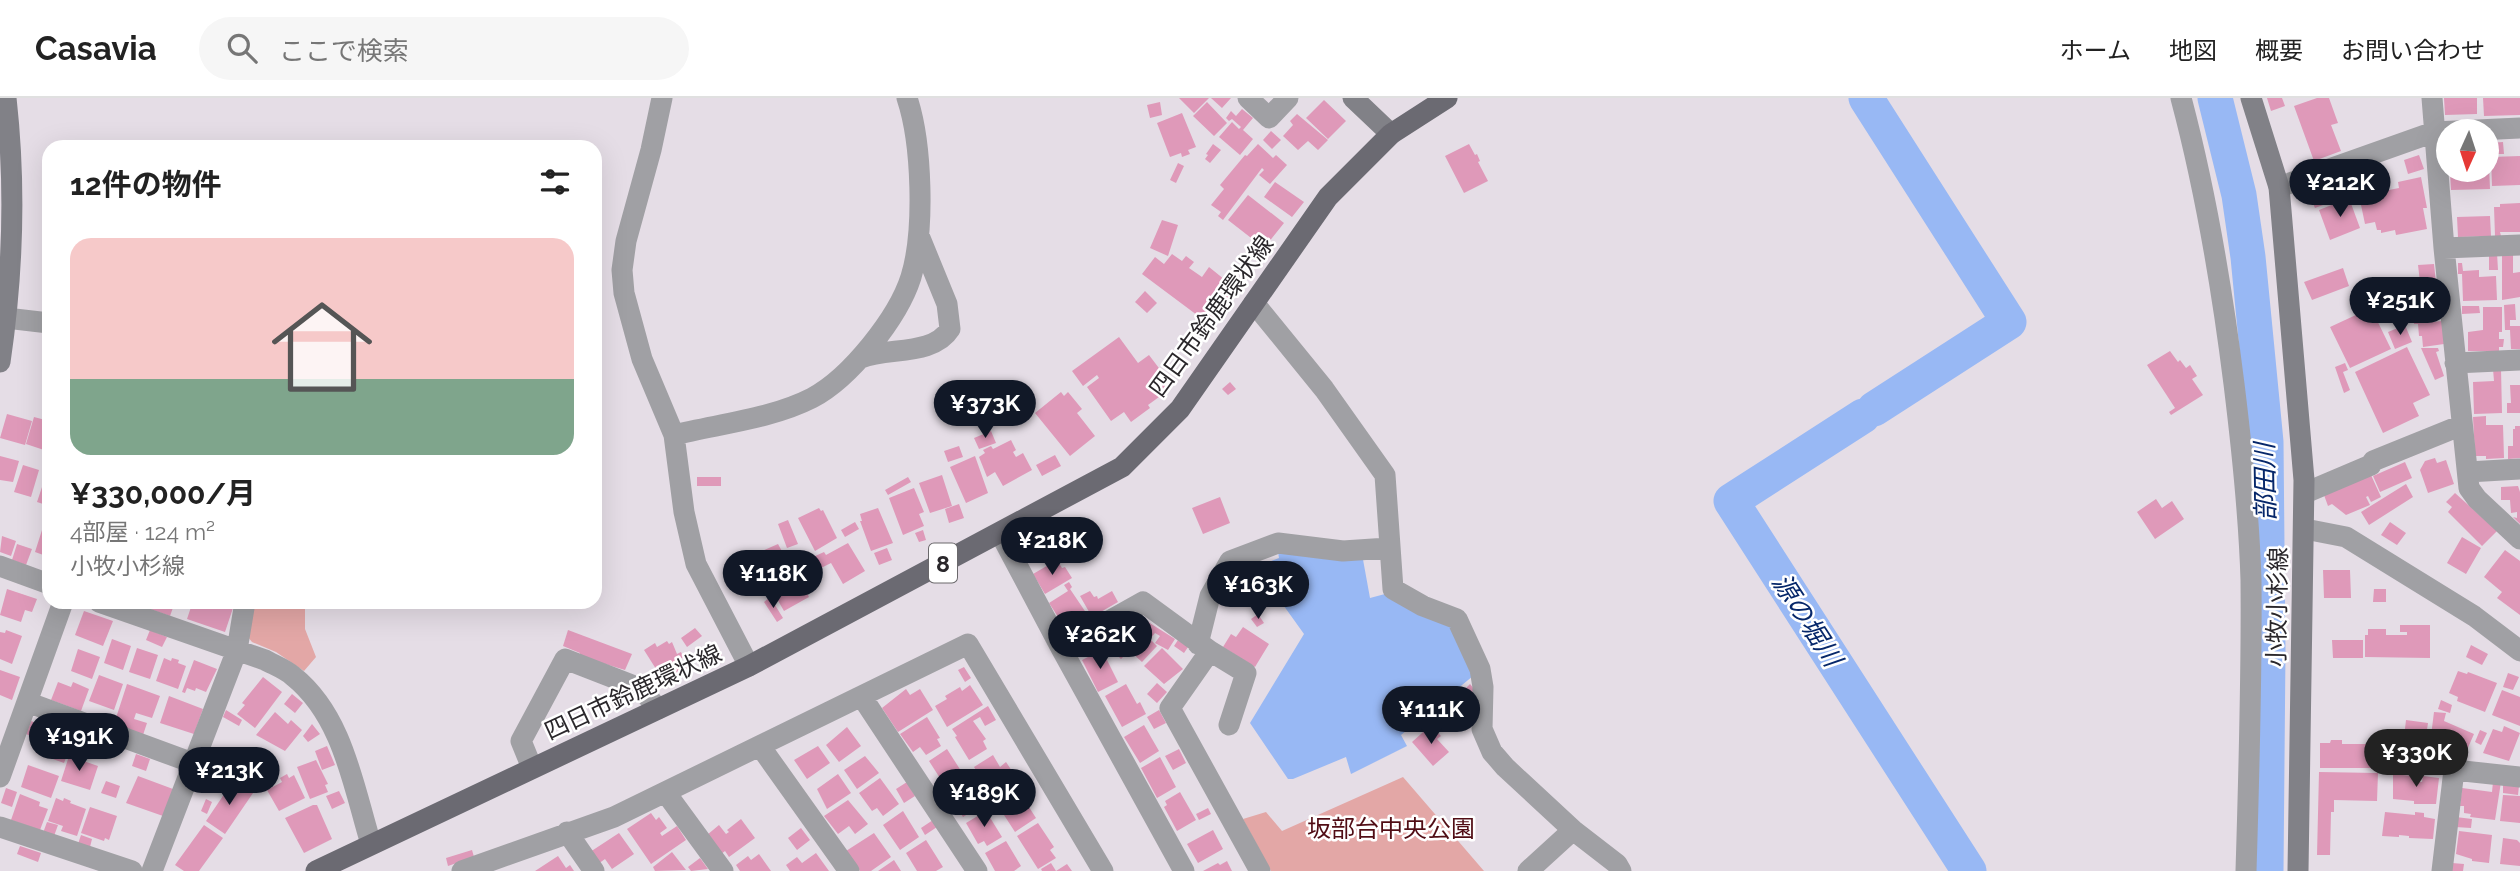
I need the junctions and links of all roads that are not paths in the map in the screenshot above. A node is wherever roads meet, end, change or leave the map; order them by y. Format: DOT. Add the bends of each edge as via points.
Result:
graph roads {
  1 [pos="6,98"];
  2 [pos="662,98"];
  3 [pos="906,98"];
  4 [pos="1248,98"];
  5 [pos="1288,98"];
  6 [pos="1353,98"];
  7 [pos="1447,98"];
  8 [pos="2181,98"];
  9 [pos="2250,98"];
  10 [pos="2432,98"];
  11 [pos="2520,128"];
  12 [pos="2434,132"];
  13 [pos="1391,134"];
  14 [pos="2279,187"];
  15 [pos="917,229"];
  16 [pos="2520,245"];
  17 [pos="2444,248"];
  18 [pos="6,264"];
  19 [pos="1254,303"];
  20 [pos="6,318"];
  21 [pos="42,322"];
  22 [pos="861,358"];
  23 [pos="2520,360"];
  24 [pos="0,362"];
  25 [pos="2455,363"];
  26 [pos="2462,425"];
  27 [pos="674,435"];
  28 [pos="2520,469"];
  29 [pos="2468,472"];
  30 [pos="2305,493"];
  31 [pos="2305,528"];
  32 [pos="1000,533"];
  33 [pos="2520,539"];
  34 [pos="1388,548"];
  35 [pos="0,566"];
  36 [pos="42,581"];
  37 [pos="60,609"];
  38 [pos="119,609"];
  39 [pos="245,609"];
  40 [pos="1204,647"];
  41 [pos="1061,648"];
  42 [pos="237,650"];
  43 [pos="2520,650"];
  44 [pos="749,666"];
  45 [pos="862,697"];
  46 [pos="27,702"];
  47 [pos="658,709"];
  48 [pos="1229,725"];
  49 [pos="760,746"];
  50 [pos="193,763"];
  51 [pos="533,768"];
  52 [pos="0,777"];
  53 [pos="2520,777"];
  54 [pos="666,793"];
  55 [pos="0,827"];
  56 [pos="1573,830"];
  57 [pos="567,832"];
  58 [pos="370,844"];
  59 [pos="132,871"];
  60 [pos="152,871"];
  61 [pos="316,871"];
  62 [pos="465,871"];
  63 [pos="594,871"];
  64 [pos="723,871"];
  65 [pos="849,871"];
  66 [pos="977,871"];
  67 [pos="1103,871"];
  68 [pos="1184,871"];
  69 [pos="1260,871"];
  70 [pos="1528,871"];
  71 [pos="1621,871"];
  72 [pos="2246,871"];
  73 [pos="2298,871"];
  74 [pos="2442,871"];
  1 -- 18 [label="main road" via="13,176"];
  2 -- 27 [label="street" via="622,270 636,339"];
  3 -- 15 [label="street" via="918,151"];
  4 -- 5 [label="street" via="1269,118"];
  6 -- 13 [label="main road"];
  7 -- 13 [label="main road, 四日市鈴鹿環状線 / 8"];
  8 -- 72 [label="street" via="2218,269 2244,481 2251,591"];
  9 -- 14 [label="main road, 小牧小杉線"];
  10 -- 12 [label="street"];
  11 -- 12 [label="street"];
  12 -- 14 [label="street"];
  12 -- 17 [label="street"];
  13 -- 19 [label="main road, 四日市鈴鹿環状線 / 8" via="1328,197"];
  14 -- 30 [label="main road, 小牧小杉線"];
  15 -- 22 [label="street" via="907,286"];
  15 -- 22 [label="street" via="947,304 950,329 932,343"];
  16 -- 17 [label="street"];
  17 -- 25 [label="street"];
  18 -- 20 [label="main road"];
  19 -- 32 [label="main road, 四日市鈴鹿環状線 / 8" via="1180,409 1122,467"];
  19 -- 34 [label="street" via="1324,389 1385,475"];
  20 -- 21 [label="street"];
  20 -- 24 [label="main road"];
  22 -- 27 [label="street" via="829,387 799,404"];
  23 -- 25 [label="street"];
  25 -- 26 [label="street"];
  26 -- 29 [label="street"];
  26 -- 30 [label="street"];
  27 -- 44 [label="street" via="696,564"];
  28 -- 29 [label="street"];
  29 -- 33 [label="street" via="2469,488 2477,499"];
  30 -- 31 [label="main road, 小牧小杉線"];
  31 -- 43 [label="street" via="2346,537"];
  31 -- 73 [label="main road, 小牧小杉線"];
  32 -- 41 [label="street"];
  32 -- 44 [label="main road, 四日市鈴鹿環状線 / 8"];
  34 -- 40 [label="street" via="1343,551 1278,543 1230,561 1210,596"];
  34 -- 56 [label="street" via="1393,589 1457,619 1480,669 1482,729 1492,752"];
  35 -- 36 [label="street"];
  37 -- 46 [label="street"];
  38 -- 42 [label="street"];
  39 -- 42 [label="street"];
  40 -- 41 [label="street" via="1143,602"];
  40 -- 48 [label="street" via="1246,673"];
  40 -- 69 [label="street" via="1170,708"];
  41 -- 68 [label="street"];
  42 -- 50 [label="street"];
  42 -- 58 [label="street" via="290,673 318,701 339,738"];
  44 -- 47 [label="main road, 四日市鈴鹿環状線 / 8"];
  45 -- 49 [label="street"];
  45 -- 66 [label="street"];
  45 -- 67 [label="street" via="968,644"];
  46 -- 50 [label="street"];
  46 -- 52 [label="street"];
  47 -- 51 [label="main road, 四日市鈴鹿環状線 / 8"];
  47 -- 51 [label="street" via="637,687 565,659 521,741"];
  49 -- 54 [label="street"];
  49 -- 65 [label="street"];
  50 -- 60 [label="street"];
  51 -- 58 [label="main road, 四日市鈴鹿環状線 / 8"];
  53 -- 74 [label="street" via="2454,770"];
  54 -- 57 [label="street"];
  54 -- 64 [label="street"];
  55 -- 59 [label="street"];
  56 -- 70 [label="street"];
  56 -- 71 [label="street"];
  57 -- 62 [label="street"];
  57 -- 63 [label="street"];
  58 -- 61 [label="main road, 四日市鈴鹿環状線 / 8"];
}
